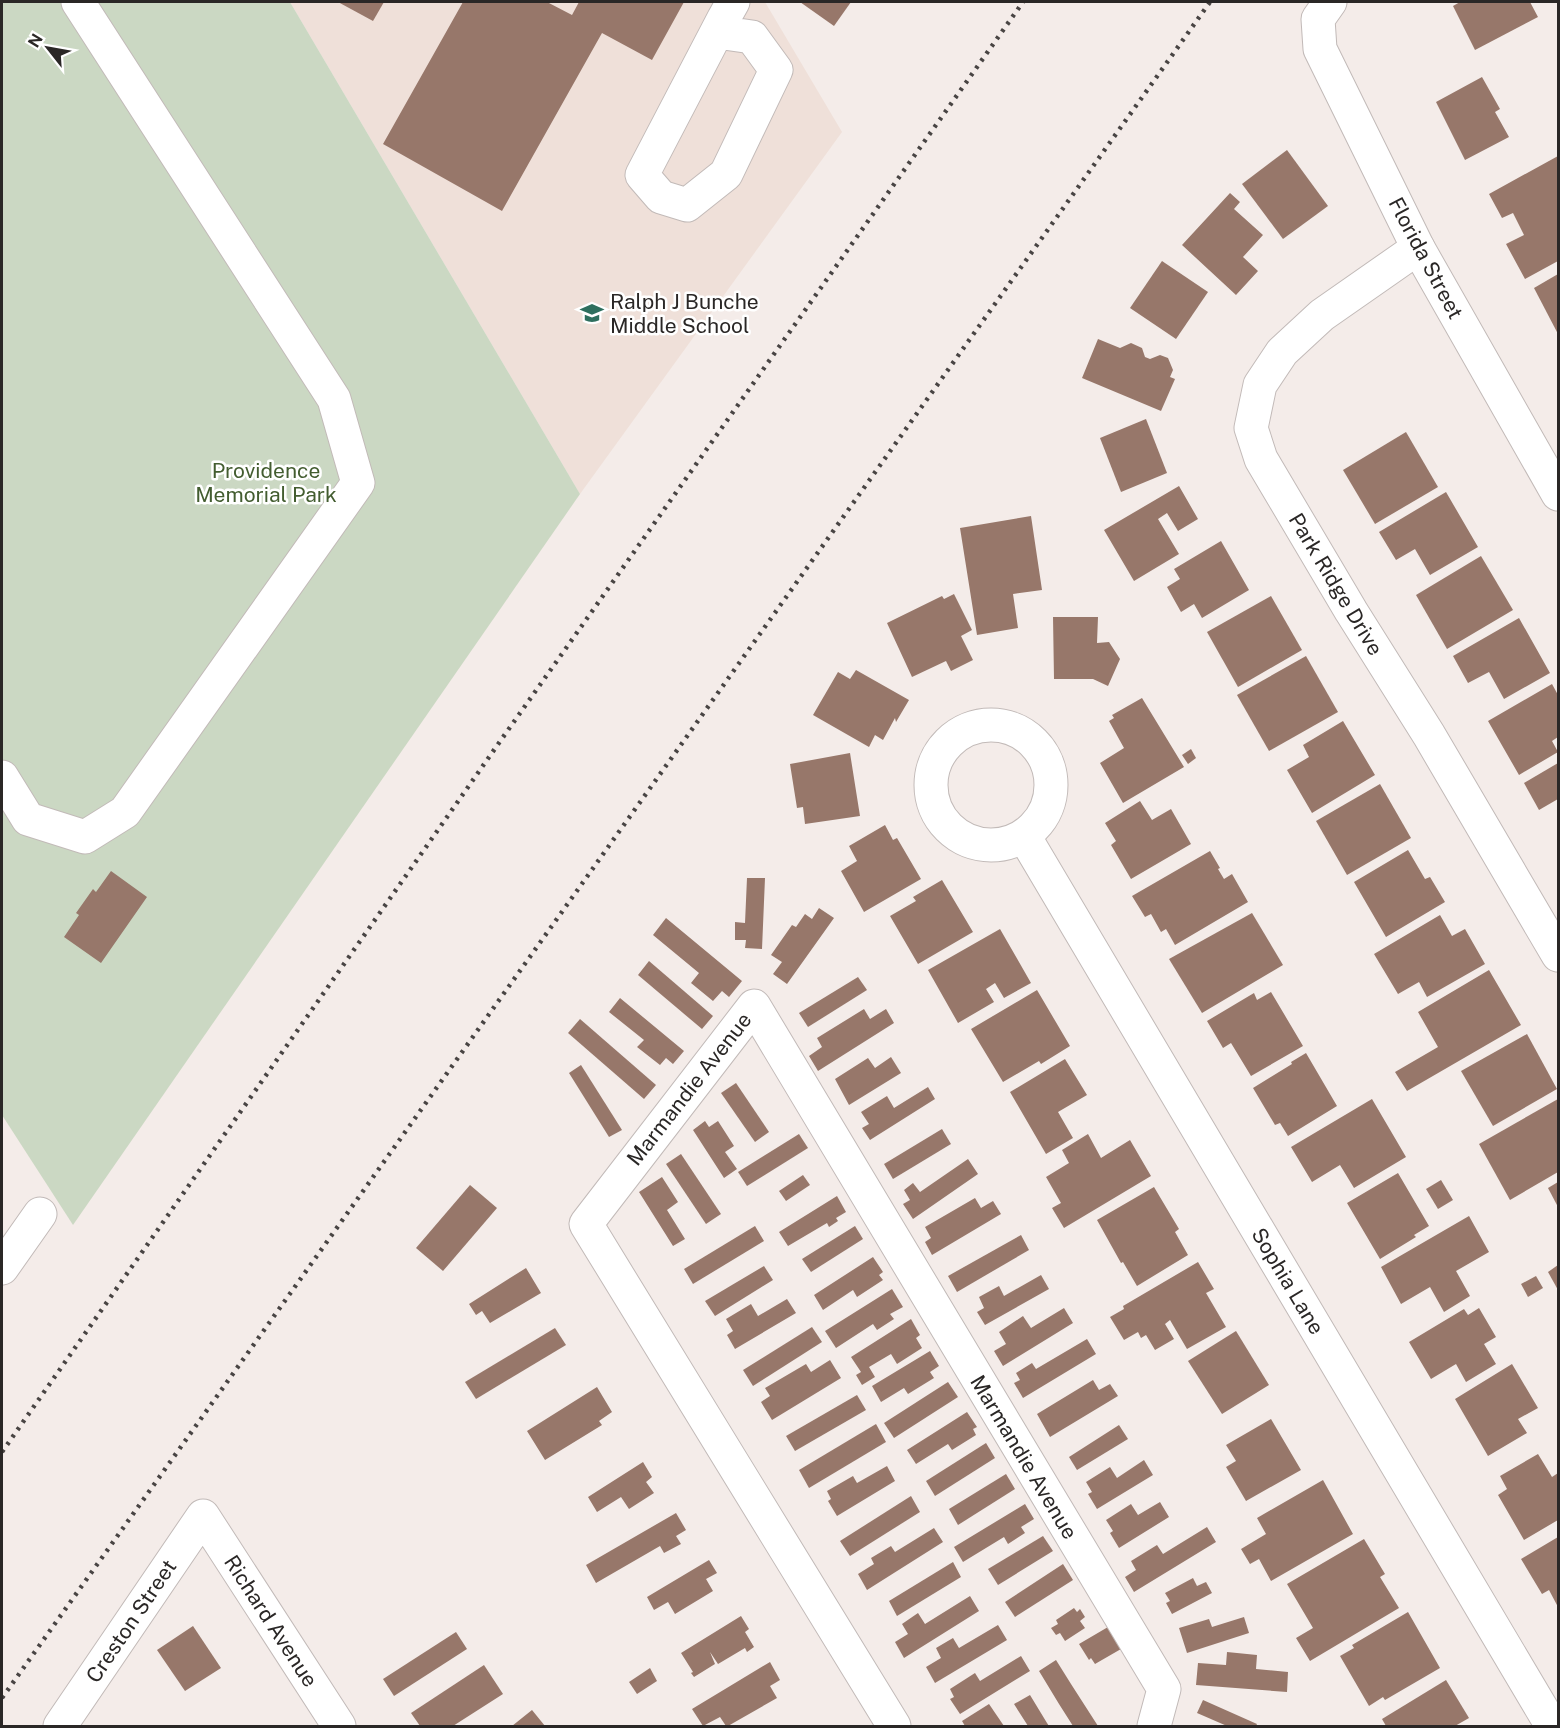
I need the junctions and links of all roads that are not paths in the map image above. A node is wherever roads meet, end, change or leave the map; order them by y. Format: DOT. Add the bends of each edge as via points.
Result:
graph roads {
  1 [pos="78,2"];
  2 [pos="733,2"];
  3 [pos="1326,7"];
  4 [pos="717,32"];
  5 [pos="1418,248"];
  6 [pos="1558,494"];
  7 [pos="2,777"];
  8 [pos="1024,836"];
  9 [pos="1558,955"];
  10 [pos="40,1214"];
  11 [pos="2,1268"];
  12 [pos="203,1516"];
  13 [pos="60,1726"];
  14 [pos="339,1726"];
  15 [pos="894,1726"];
  16 [pos="1154,1726"];
  17 [pos="1552,1726"];
  1 -- 7 [label="street" via="334,399 358,483 125,812 85,837 28,819"];
  2 -- 4 [label="street"];
  3 -- 5 [label="street, Florida Street" via="1318,19 1320,49"];
  4 -- 4 [label="street" via="642,175 661,197 687,205 726,174 776,70 752,37"];
  5 -- 6 [label="street, Florida Street"];
  5 -- 9 [label="street, Park Ridge Drive" via="1322,315 1282,352 1260,385 1251,428 1261,459"];
  8 -- 17 [label="street, Sophia Lane"];
  10 -- 11 [label="street"];
  12 -- 13 [label="street, Creston Street"];
  12 -- 14 [label="street, Richard Avenue"];
  15 -- 16 [label="street, Marmandie Avenue" via="585,1224 754,1006 1164,1689"];
}
